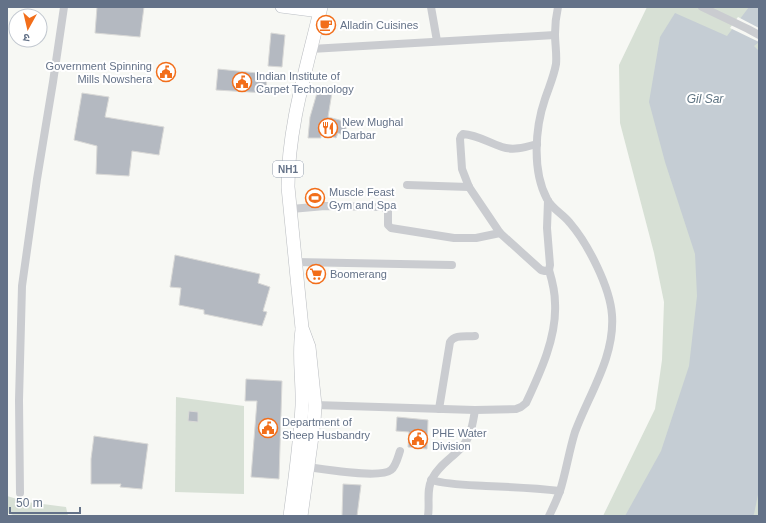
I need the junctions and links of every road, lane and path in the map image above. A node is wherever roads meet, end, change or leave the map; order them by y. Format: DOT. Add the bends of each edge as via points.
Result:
graph roads {
  1 [pos="64,7"];
  2 [pos="281,7"];
  3 [pos="432,7"];
  4 [pos="558,7"];
  5 [pos="702,7"];
  6 [pos="320,9"];
  7 [pos="555,35"];
  8 [pos="758,35"];
  9 [pos="437,41"];
  10 [pos="310,49"];
  11 [pos="537,144"];
  12 [pos="407,185"];
  13 [pos="469,187"];
  14 [pos="548,201"];
  15 [pos="291,209"];
  16 [pos="500,233"];
  17 [pos="295,262"];
  18 [pos="452,265"];
  19 [pos="549,270"];
  20 [pos="302,328"];
  21 [pos="475,336"];
  22 [pos="315,405"];
  23 [pos="440,409"];
  24 [pos="475,410"];
  25 [pos="400,450"];
  26 [pos="308,467"];
  27 [pos="431,480"];
  28 [pos="560,491"];
  29 [pos="20,493"];
  30 [pos="296,512"];
  31 [pos="428,516"];
  32 [pos="549,516"];
  1 -- 29 [label="street" via="22,286"];
  2 -- 6 [label="main road"];
  3 -- 9 [label="street"];
  4 -- 7 [label="street"];
  5 -- 8 [label="street"];
  6 -- 10 [label="highway, NH1"];
  7 -- 9 [label="street"];
  7 -- 11 [label="street" via="556,64 540,118"];
  9 -- 10 [label="street"];
  10 -- 15 [label="highway, NH1" via="292,132 288,172"];
  11 -- 13 [label="street" via="516,149 502,147 468,134 461,136 462,169"];
  11 -- 14 [label="street" via="539,174"];
  12 -- 13 [label="street"];
  13 -- 16 [label="street"];
  14 -- 19 [label="street"];
  14 -- 28 [label="street" via="568,220 582,239 606,286 612,315 612,329 605,363 583,412"];
  15 -- 16 [label="street" via="325,206 383,207 388,210 388,225 391,228 454,238 476,238"];
  15 -- 17 [label="highway, NH1"];
  16 -- 19 [label="street" via="541,270"];
  17 -- 18 [label="street"];
  17 -- 20 [label="highway, NH1"];
  19 -- 24 [label="street" via="556,302 555,318 540,371 526,403 516,409"];
  20 -- 22 [label="highway, NH1" via="309,347"];
  20 -- 30 [label="highway, NH1" via="299,347 302,405"];
  21 -- 23 [label="street" via="455,337 450,342"];
  22 -- 23 [label="street"];
  22 -- 26 [label="highway, NH1"];
  23 -- 24 [label="street"];
  24 -- 27 [label="street" via="469,436"];
  25 -- 26 [label="street" via="395,464 381,474"];
  26 -- 30 [label="highway, NH1"];
  27 -- 28 [label="street" via="441,483"];
  27 -- 31 [label="street"];
  28 -- 32 [label="street"];
}
